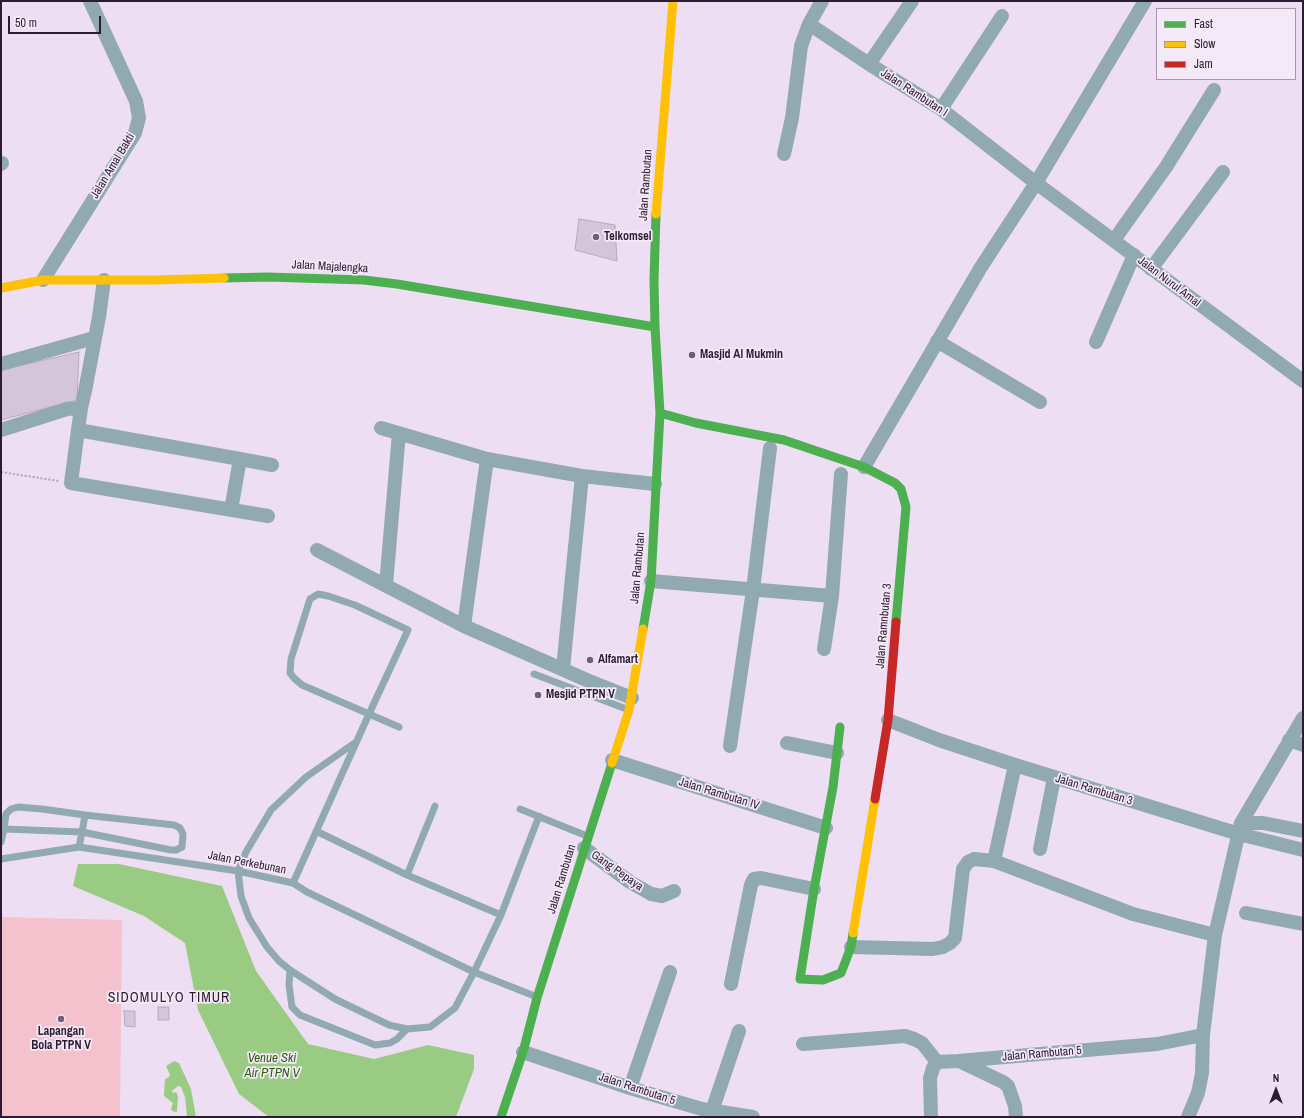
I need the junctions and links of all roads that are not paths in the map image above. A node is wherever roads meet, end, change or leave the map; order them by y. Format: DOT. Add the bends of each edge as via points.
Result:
graph roads {
  1 [pos="90,1"];
  2 [pos="673,1"];
  3 [pos="822,1"];
  4 [pos="912,1"];
  5 [pos="1145,1"];
  6 [pos="1002,16"];
  7 [pos="809,24"];
  8 [pos="869,64"];
  9 [pos="1214,90"];
  10 [pos="940,109"];
  11 [pos="784,154"];
  12 [pos="1223,172"];
  13 [pos="1036,184"];
  14 [pos="1114,240"];
  15 [pos="1134,255"];
  16 [pos="1152,269"];
  17 [pos="43,280"];
  18 [pos="104,280"];
  19 [pos="1,288"];
  20 [pos="655,327"];
  21 [pos="94,338"];
  22 [pos="937,341"];
  23 [pos="1096,342"];
  24 [pos="1,364"];
  25 [pos="1303,381"];
  26 [pos="1040,402"];
  27 [pos="81,408"];
  28 [pos="660,413"];
  29 [pos="381,428"];
  30 [pos="1,430"];
  31 [pos="78,430"];
  32 [pos="399,433"];
  33 [pos="770,448"];
  34 [pos="240,459"];
  35 [pos="487,459"];
  36 [pos="272,465"];
  37 [pos="864,467"];
  38 [pos="841,474"];
  39 [pos="582,476"];
  40 [pos="655,484"];
  41 [pos="231,510"];
  42 [pos="268,516"];
  43 [pos="317,550"];
  44 [pos="651,581"];
  45 [pos="386,585"];
  46 [pos="753,590"];
  47 [pos="832,596"];
  48 [pos="464,626"];
  49 [pos="824,649"];
  50 [pos="563,669"];
  51 [pos="534,674"];
  52 [pos="630,704"];
  53 [pos="369,714"];
  54 [pos="1303,718"];
  55 [pos="888,720"];
  56 [pos="399,727"];
  57 [pos="840,727"];
  58 [pos="1290,740"];
  59 [pos="356,742"];
  60 [pos="787,743"];
  61 [pos="1303,745"];
  62 [pos="730,746"];
  63 [pos="837,754"];
  64 [pos="612,760"];
  65 [pos="1014,765"];
  66 [pos="1054,778"];
  67 [pos="435,806"];
  68 [pos="520,809"];
  69 [pos="85,815"];
  70 [pos="539,816"];
  71 [pos="826,828"];
  72 [pos="1240,828"];
  73 [pos="4,829"];
  74 [pos="316,831"];
  75 [pos="1303,831"];
  76 [pos="82,832"];
  77 [pos="1,842"];
  78 [pos="586,842"];
  79 [pos="79,847"];
  80 [pos="1040,849"];
  81 [pos="1303,850"];
  82 [pos="1,859"];
  83 [pos="994,861"];
  84 [pos="238,871"];
  85 [pos="407,875"];
  86 [pos="293,883"];
  87 [pos="814,889"];
  88 [pos="674,891"];
  89 [pos="1246,913"];
  90 [pos="501,915"];
  91 [pos="1303,924"];
  92 [pos="1215,935"];
  93 [pos="850,947"];
  94 [pos="290,970"];
  95 [pos="474,972"];
  96 [pos="670,972"];
  97 [pos="731,984"];
  98 [pos="537,998"];
  99 [pos="407,1029"];
  100 [pos="738,1031"];
  101 [pos="1203,1035"];
  102 [pos="803,1044"];
  103 [pos="523,1052"];
  104 [pos="958,1061"];
  105 [pos="937,1062"];
  106 [pos="630,1088"];
  107 [pos="704,1112"];
  108 [pos="501,1117"];
  109 [pos="753,1117"];
  110 [pos="931,1117"];
  111 [pos="1016,1117"];
  112 [pos="1188,1117"];
  1 -- 17 [label="street, Jalan Amal Bakti" via="136,101 139,118 135,133"];
  2 -- 20 [label="street, Jalan Rambutan" via="656,216"];
  3 -- 7 [label="street"];
  4 -- 8 [label="street"];
  5 -- 13 [label="street"];
  6 -- 10 [label="street"];
  7 -- 8 [label="street, Jalan Rambutan I"];
  7 -- 11 [label="street" via="801,46 792,118"];
  8 -- 10 [label="street, Jalan Rambutan I"];
  9 -- 14 [label="street" via="1166,167"];
  10 -- 13 [label="street, Jalan Rambutan I"];
  12 -- 16 [label="street"];
  13 -- 14 [label="street, Jalan Nurul Amal"];
  13 -- 22 [label="street" via="981,267"];
  14 -- 15 [label="street, Jalan Nurul Amal"];
  15 -- 16 [label="street, Jalan Nurul Amal"];
  15 -- 23 [label="street"];
  16 -- 25 [label="street, Jalan Nurul Amal"];
  17 -- 18 [label="street, Jalan Majalengka"];
  17 -- 19 [label="street, Jalan Majalengka"];
  18 -- 20 [label="street, Jalan Majalengka" via="267,277 364,280"];
  18 -- 21 [label="street"];
  20 -- 28 [label="street, Jalan Rambutan"];
  21 -- 24 [label="street"];
  21 -- 27 [label="street"];
  22 -- 26 [label="street"];
  22 -- 37 [label="street"];
  27 -- 30 [label="street" via="67,409"];
  27 -- 31 [label="street"];
  28 -- 37 [label="street, Jalan Ramnbutan 3" via="696,423 784,440"];
  28 -- 40 [label="street, Jalan Rambutan"];
  29 -- 32 [label="street"];
  31 -- 34 [label="street"];
  31 -- 41 [label="street" via="71,483"];
  32 -- 35 [label="street"];
  32 -- 45 [label="street"];
  33 -- 46 [label="street"];
  34 -- 36 [label="street"];
  34 -- 41 [label="street"];
  35 -- 39 [label="street"];
  35 -- 48 [label="street"];
  37 -- 55 [label="street, Jalan Ramnbutan 3" via="895,483 904,494 906,506"];
  38 -- 47 [label="street"];
  39 -- 40 [label="street"];
  39 -- 50 [label="street"];
  40 -- 44 [label="street, Jalan Rambutan"];
  41 -- 42 [label="street"];
  43 -- 45 [label="street"];
  44 -- 46 [label="street"];
  44 -- 52 [label="street, Jalan Rambutan"];
  45 -- 48 [label="street"];
  46 -- 47 [label="street"];
  46 -- 62 [label="street"];
  47 -- 49 [label="street"];
  48 -- 50 [label="street"];
  50 -- 52 [label="street"];
  51 -- 52 [label="lane"];
  52 -- 64 [label="street, Jalan Rambutan"];
  53 -- 53 [label="lane" via="302,684 290,672 291,659 310,599 318,594 355,605 408,630"];
  53 -- 56 [label="lane"];
  53 -- 59 [label="lane"];
  54 -- 58 [label="street"];
  55 -- 65 [label="street, Jalan Rambutan 3"];
  55 -- 93 [label="street, Jalan Ramnbutan 3"];
  57 -- 63 [label="street"];
  58 -- 61 [label="street"];
  58 -- 72 [label="street"];
  59 -- 74 [label="lane"];
  59 -- 84 [label="lane" via="306,777 271,810 246,852"];
  60 -- 63 [label="street"];
  63 -- 71 [label="street"];
  64 -- 71 [label="street, Jalan Rambutan IV"];
  64 -- 78 [label="street, Jalan Rambutan"];
  65 -- 66 [label="street, Jalan Rambutan 3"];
  65 -- 83 [label="street"];
  66 -- 72 [label="street, Jalan Rambutan 3"];
  66 -- 80 [label="street"];
  67 -- 85 [label="lane"];
  68 -- 70 [label="lane"];
  69 -- 73 [label="lane" via="18,807 6,814"];
  69 -- 76 [label="lane"];
  69 -- 76 [label="lane" via="174,825 180,828 183,834 182,847 170,850"];
  70 -- 78 [label="lane"];
  70 -- 90 [label="lane"];
  71 -- 87 [label="street"];
  72 -- 75 [label="street" via="1264,823"];
  72 -- 81 [label="street, Jalan Rambutan 3"];
  72 -- 92 [label="street"];
  73 -- 76 [label="lane"];
  73 -- 77 [label="lane"];
  74 -- 85 [label="lane"];
  74 -- 86 [label="lane"];
  76 -- 79 [label="lane"];
  78 -- 88 [label="street, Gang Pepaya" via="630,882 651,894 662,896"];
  78 -- 98 [label="street, Jalan Rambutan"];
  79 -- 82 [label="lane, Jalan Perkebunan"];
  79 -- 84 [label="lane, Jalan Perkebunan"];
  83 -- 92 [label="street" via="1133,914"];
  83 -- 93 [label="street" via="974,859 963,869 955,938 950,943 933,948"];
  84 -- 86 [label="lane, Jalan Perkebunan"];
  84 -- 94 [label="lane" via="241,896 249,918 267,947"];
  85 -- 90 [label="lane"];
  86 -- 95 [label="lane, Jalan Perkebunan"];
  87 -- 93 [label="street, Jalan Ramnbutan 3" via="800,979 823,980 841,973"];
  87 -- 97 [label="street" via="761,878 754,879"];
  89 -- 91 [label="street"];
  90 -- 95 [label="lane"];
  92 -- 101 [label="street"];
  94 -- 99 [label="lane" via="335,999 389,1025"];
  94 -- 99 [label="lane" via="292,1007 300,1015 375,1045 390,1043"];
  95 -- 98 [label="lane, Jalan Perkebunan"];
  95 -- 99 [label="lane" via="455,1008 430,1027"];
  96 -- 106 [label="street"];
  98 -- 103 [label="street, Jalan Rambutan"];
  100 -- 107 [label="street"];
  101 -- 104 [label="street, Jalan Rambutan 5" via="1158,1044"];
  101 -- 112 [label="street" via="1202,1073 1198,1093"];
  102 -- 105 [label="street" via="905,1036 922,1043"];
  103 -- 106 [label="street, Jalan Rambutan 5"];
  103 -- 108 [label="street, Jalan Rambutan"];
  104 -- 105 [label="street, Jalan Rambutan 5"];
  104 -- 111 [label="street" via="1008,1086"];
  105 -- 110 [label="street" via="930,1078"];
  106 -- 107 [label="street, Jalan Rambutan 5"];
  107 -- 109 [label="street, Jalan Rambutan 5"];
}
